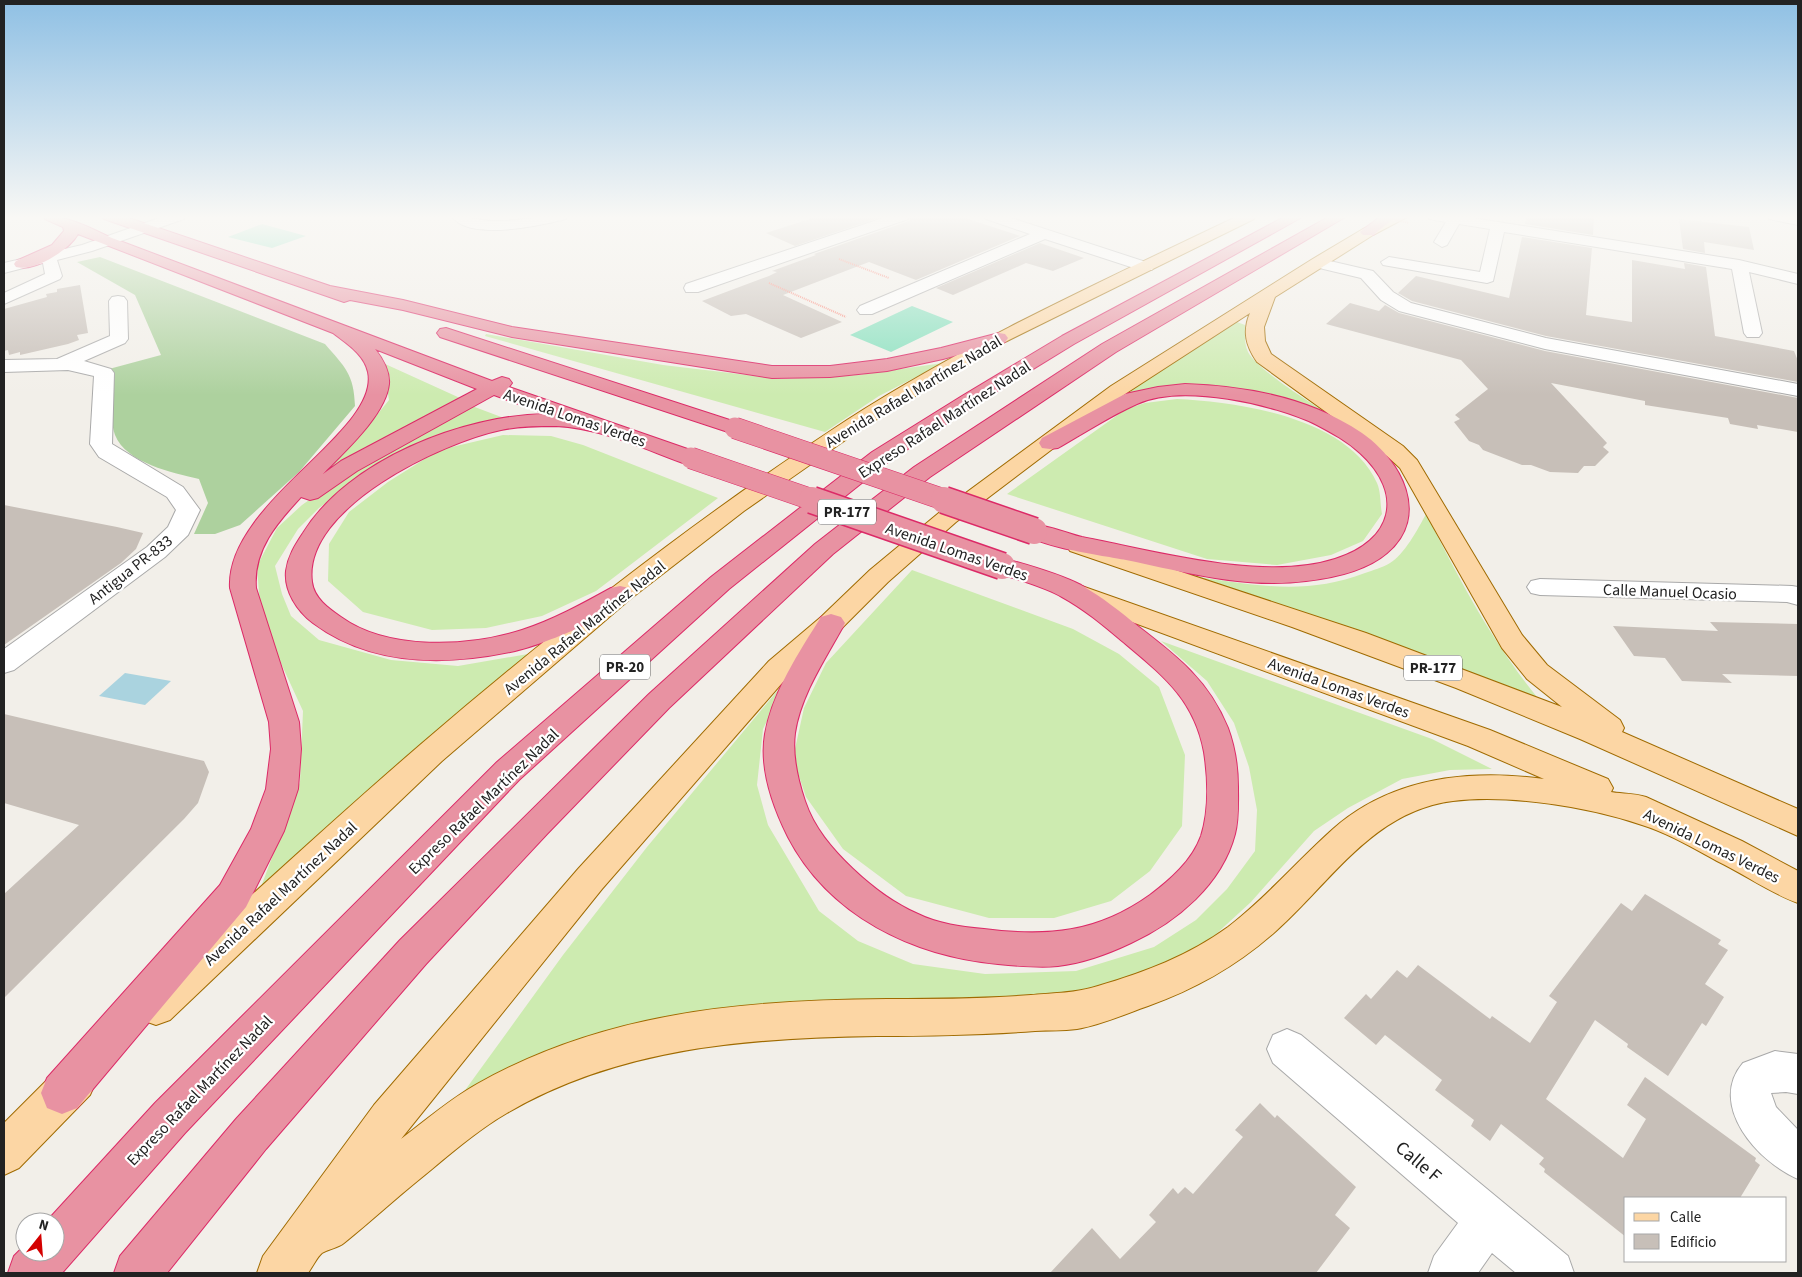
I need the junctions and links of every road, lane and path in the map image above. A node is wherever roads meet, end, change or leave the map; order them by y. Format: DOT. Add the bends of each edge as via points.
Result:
graph roads {
  1 [pos="54,276"];
  2 [pos="198,276"];
  3 [pos="282,276"];
  4 [pos="727,276"];
  5 [pos="751,276"];
  6 [pos="883,276"];
  7 [pos="945,276"];
  8 [pos="1128,276"];
  9 [pos="1187,276"];
  10 [pos="1236,276"];
  11 [pos="1298,276"];
  12 [pos="1363,276"];
  13 [pos="1476,276"];
  14 [pos="1487,276"];
  15 [pos="1741,276"];
  16 [pos="1795,278"];
  17 [pos="692,288"];
  18 [pos="916,288"];
  19 [pos="327,291"];
  20 [pos="1268,296"];
  21 [pos="1798,297"];
  22 [pos="4,299"];
  23 [pos="118,301"];
  24 [pos="866,310"];
  25 [pos="848,318"];
  26 [pos="340,330"];
  27 [pos="1753,333"];
  28 [pos="999,338"];
  29 [pos="60,364"];
  30 [pos="536,364"];
  31 [pos="4,366"];
  32 [pos="493,388"];
  33 [pos="1798,390"];
  34 [pos="593,423"];
  35 [pos="1050,443"];
  36 [pos="262,530"];
  37 [pos="1046,535"];
  38 [pos="1540,587"];
  39 [pos="1070,590"];
  40 [pos="620,594"];
  41 [pos="1798,597"];
  42 [pos="832,623"];
  43 [pos="4,663"];
  44 [pos="1644,754"];
  45 [pos="1651,814"];
  46 [pos="1798,823"];
  47 [pos="1798,888"];
  48 [pos="1287,1049"];
  49 [pos="1798,1074"];
  50 [pos="62,1093"];
  51 [pos="4,1153"];
  52 [pos="1798,1157"];
  53 [pos="1487,1220"];
  54 [pos="65,1235"];
  55 [pos="41,1262"];
  56 [pos="287,1264"];
  57 [pos="31,1273"];
  58 [pos="137,1273"];
  59 [pos="1451,1273"];
  60 [pos="1550,1273"];
  1 -- 22 [label="street"];
  2 -- 26 [label="highway, Avenida Lomas Verdes / PR-177"];
  3 -- 19 [label="highway, PR-177"];
  4 -- 17 [label="street"];
  5 -- 25 [label="path"];
  6 -- 18 [label="path"];
  7 -- 18 [label="street"];
  8 -- 28 [label="main road, Avenida Rafael Martínez Nadal"];
  9 -- 54 [label="highway, Expreso Rafael Martínez Nadal / PR-20" via="1068,340 880,456 720,584 508,771 170,1118"];
  10 -- 58 [label="highway, Expreso Rafael Martínez Nadal / PR-20" via="1109,348 922,472 824,549 659,701 413,952 251,1134"];
  11 -- 20 [label="main road"];
  12 -- 33 [label="street" via="1373,280 1396,302 1414,310 1545,343"];
  13 -- 14 [label="street"];
  15 -- 27 [label="street"];
  16 -- 21 [label="street"];
  18 -- 24 [label="street"];
  19 -- 28 [label="highway" via="403,305 512,332 772,372 873,369"];
  19 -- 30 [label="highway, PR-177"];
  20 -- 35 [label="main road" via="1118,390"];
  20 -- 44 [label="main road" via="1253,330 1257,349 1264,358 1409,465 1512,641 1536,672"];
  23 -- 29 [label="street" via="119,339"];
  26 -- 32 [label="highway, Avenida Lomas Verdes / PR-177"];
  26 -- 36 [label="highway" via="362,346 375,364 379,379 375,397 355,429 297,488"];
  28 -- 40 [label="main road, Avenida Rafael Martínez Nadal" via="849,428 736,506"];
  29 -- 31 [label="street, Antigua PR-833"];
  29 -- 43 [label="street, Antigua PR-833" via="92,367 104,373 101,444 107,452 175,492 188,510 179,530 156,552"];
  30 -- 32 [label="highway"];
  30 -- 37 [label="highway, PR-177, bridge" via="735,428"];
  32 -- 34 [label="highway, Avenida Lomas Verdes / PR-177"];
  32 -- 36 [label="highway" via="349,466"];
  34 -- 39 [label="highway, Avenida Lomas Verdes / PR-177, bridge"];
  34 -- 40 [label="highway" via="541,420 500,424 443,441 413,456 352,493 314,531 299,569 300,587 315,611 332,626 377,644 420,651 483,647 523,639 568,623"];
  35 -- 37 [label="highway" via="1132,398 1175,390 1226,392 1302,412 1344,430 1376,456 1388,471 1397,499 1395,525 1381,545 1359,559 1325,570 1284,574 1229,571"];
  35 -- 42 [label="main road" via="948,517 879,576"];
  36 -- 50 [label="highway" via="249,552 242,573 243,588 284,722 286,749 282,789 267,831 233,896"];
  37 -- 44 [label="main road, PR-177" via="1419,663"];
  38 -- 41 [label="street, Calle Manuel Ocasio"];
  39 -- 42 [label="highway" via="1120,626 1188,683 1203,707 1221,753 1222,810 1210,854 1176,898 1115,934 1061,949 1014,949 947,941 903,926 874,909 847,886 806,839 791,810 778,747 785,714 798,684"];
  39 -- 45 [label="main road, Avenida Lomas Verdes / PR-177" via="1479,738"];
  40 -- 50 [label="main road, Avenida Rafael Martínez Nadal" via="431,754"];
  42 -- 56 [label="main road" via="779,668 590,879 389,1120"];
  44 -- 46 [label="main road, PR-177"];
  45 -- 47 [label="main road, Avenida Lomas Verdes / PR-177"];
  45 -- 56 [label="main road" via="1550,790 1457,788 1425,795 1386,809 1348,834 1285,900 1230,945 1182,975 1130,994 1078,1010 1007,1016 798,1018 702,1027 653,1035 579,1057 527,1079 487,1101 406,1161"];
  48 -- 53 [label="street, Calle F"];
  49 -- 52 [label="street" via="1769,1070 1757,1076 1750,1085 1750,1099 1756,1115 1768,1132"];
  50 -- 51 [label="main road, Avenida Rafael Martínez Nadal"];
  53 -- 59 [label="street"];
  53 -- 60 [label="street, Calle F"];
  55 -- 57 [label="highway"];
}
